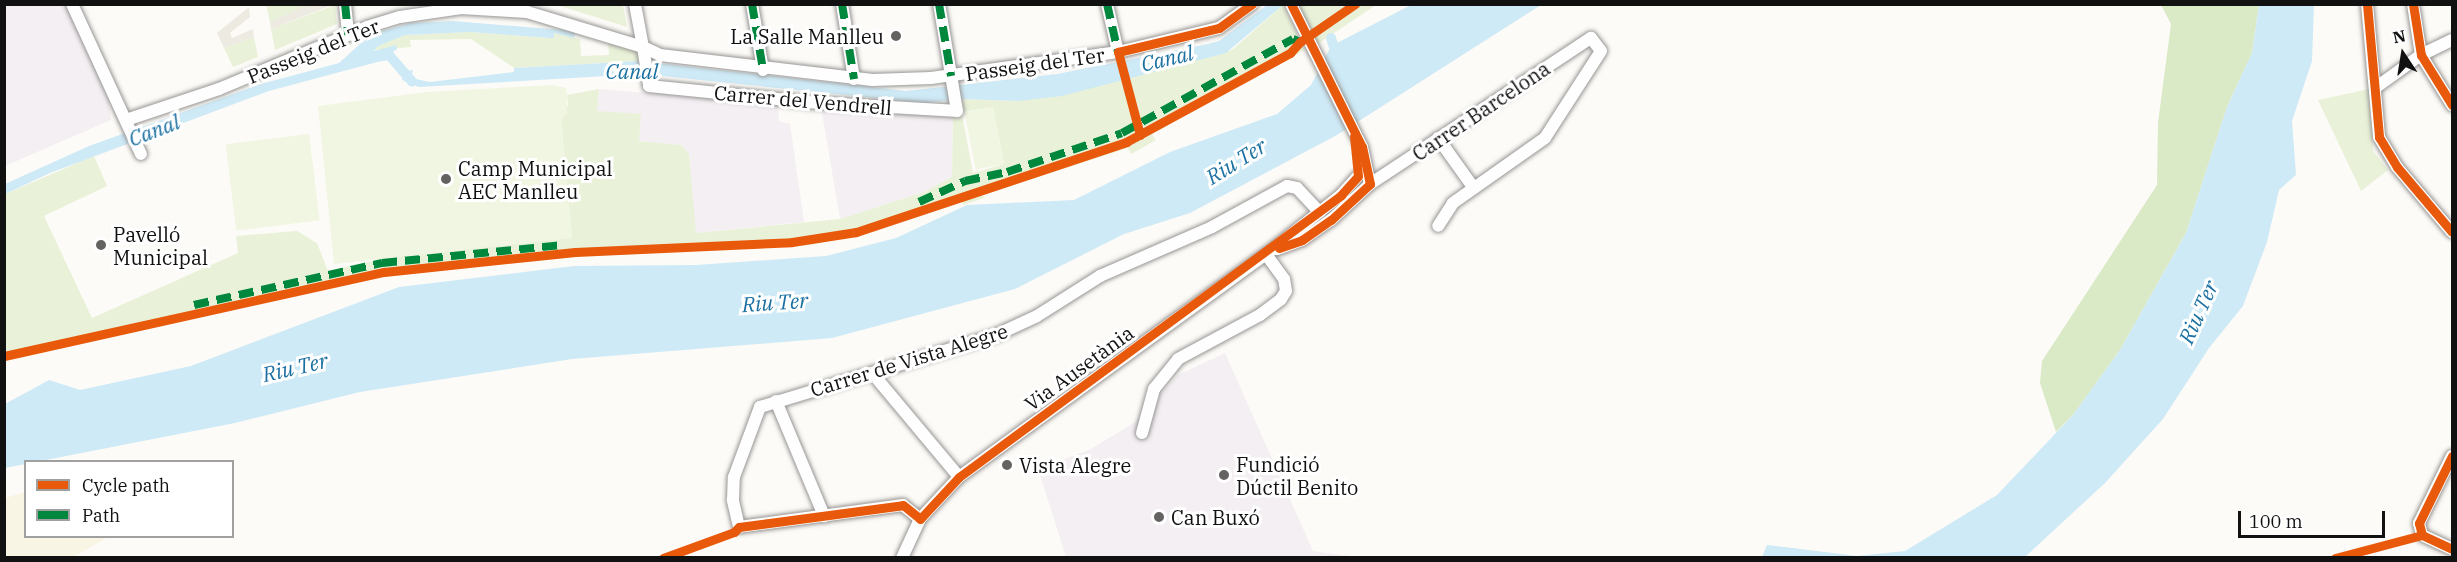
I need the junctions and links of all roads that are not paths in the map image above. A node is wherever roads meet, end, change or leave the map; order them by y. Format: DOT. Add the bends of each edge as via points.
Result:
graph roads {
  1 [pos="72,4"];
  2 [pos="345,4"];
  3 [pos="635,4"];
  4 [pos="752,4"];
  5 [pos="842,4"];
  6 [pos="939,4"];
  7 [pos="1107,4"];
  8 [pos="1252,4"];
  9 [pos="1291,4"];
  10 [pos="2367,4"];
  11 [pos="2413,4"];
  12 [pos="461,6"];
  13 [pos="348,35"];
  14 [pos="2452,40"];
  15 [pos="643,47"];
  16 [pos="1118,52"];
  17 [pos="2421,55"];
  18 [pos="764,70"];
  19 [pos="854,79"];
  20 [pos="953,80"];
  21 [pos="2374,88"];
  22 [pos="956,99"];
  23 [pos="2452,105"];
  24 [pos="128,125"];
  25 [pos="1438,138"];
  26 [pos="141,153"];
  27 [pos="1362,182"];
  28 [pos="1473,187"];
  29 [pos="1320,212"];
  30 [pos="1438,226"];
  31 [pos="2452,232"];
  32 [pos="1267,253"];
  33 [pos="878,380"];
  34 [pos="776,401"];
  35 [pos="1143,433"];
  36 [pos="2452,456"];
  37 [pos="959,477"];
  38 [pos="824,516"];
  39 [pos="920,519"];
  40 [pos="2452,549"];
  41 [pos="902,558"];
  1 -- 24 [label="street"];
  2 -- 13 [label="street"];
  3 -- 15 [label="street"];
  4 -- 18 [label="street"];
  5 -- 19 [label="street"];
  6 -- 20 [label="street"];
  7 -- 16 [label="street"];
  8 -- 16 [label="street, Passeig del Ter" via="1219,28"];
  9 -- 27 [label="street" via="1364,153"];
  10 -- 21 [label="street"];
  11 -- 17 [label="street"];
  12 -- 13 [label="street, Passeig del Ter" via="400,17"];
  12 -- 15 [label="street, Passeig del Ter" via="526,12"];
  13 -- 24 [label="street, Passeig del Ter"];
  14 -- 17 [label="street"];
  15 -- 18 [label="street, Passeig del Ter" via="660,55"];
  15 -- 22 [label="street, Carrer del Vendrell" via="649,86 928,112 957,111"];
  16 -- 20 [label="street, Passeig del Ter"];
  17 -- 21 [label="street"];
  17 -- 23 [label="street"];
  18 -- 19 [label="street, Passeig del Ter"];
  19 -- 20 [label="street, Passeig del Ter"];
  20 -- 22 [label="street, Passeig del Ter"];
  21 -- 31 [label="street" via="2379,137 2397,167"];
  24 -- 26 [label="street"];
  25 -- 27 [label="street, Carrer Barcelona"];
  25 -- 28 [label="street"];
  25 -- 28 [label="street, Carrer Barcelona" via="1591,38 1601,51 1545,138"];
  27 -- 29 [label="street, Via Ausetània"];
  27 -- 32 [label="street, Via Ausetània" via="1341,213 1306,237"];
  28 -- 30 [label="street" via="1453,202"];
  29 -- 32 [label="street, Via Ausetània"];
  29 -- 34 [label="street, Carrer de Vista Alegre" via="1298,188 1287,186 1212,227 1100,276 1037,316 994,336"];
  32 -- 35 [label="street" via="1284,279 1286,291 1281,299 1260,315 1178,359 1154,389"];
  32 -- 37 [label="street, Via Ausetània"];
  33 -- 37 [label="street"];
  34 -- 38 [label="street"];
  34 -- 38 [label="street, Carrer de Vista Alegre" via="760,407 756,413 734,477 733,500 739,526"];
  36 -- 40 [label="street" via="2419,523 2422,535"];
  37 -- 39 [label="street, Via Ausetània"];
  38 -- 39 [label="street" via="903,506"];
  39 -- 41 [label="street, Via Ausetània"];
}
